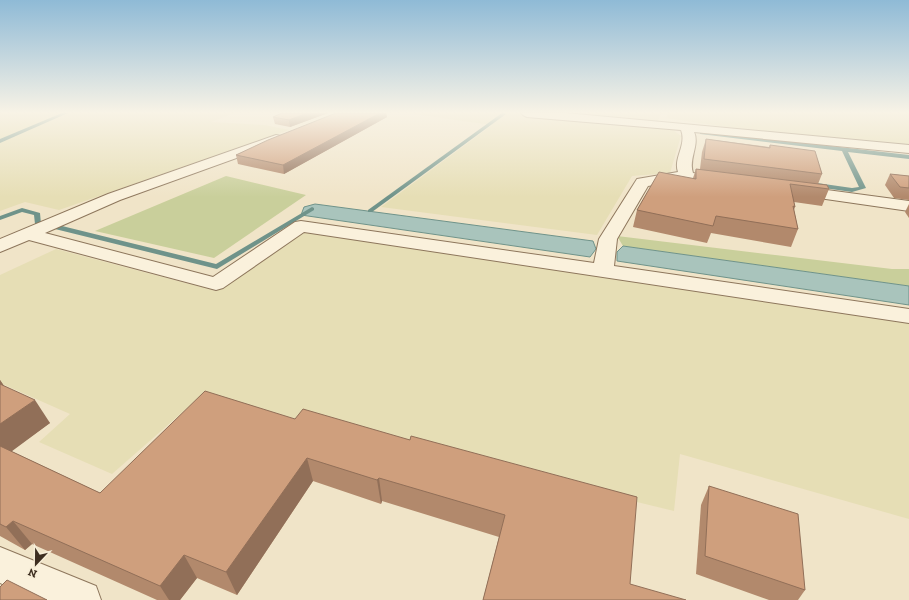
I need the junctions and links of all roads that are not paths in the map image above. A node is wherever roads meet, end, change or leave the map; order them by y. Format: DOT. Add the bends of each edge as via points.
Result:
graph roads {
  1 [pos="269,141"];
  2 [pos="689,141"];
  3 [pos="832,141"];
  4 [pos="909,149"];
  5 [pos="687,177"];
  6 [pos="734,183"];
  7 [pos="780,189"];
  8 [pos="909,206"];
  9 [pos="27,234"];
  10 [pos="0,246"];
  11 [pos="603,270"];
  12 [pos="909,316"];
  13 [pos="0,565"];
  14 [pos="82,600"];
  1 -- 9 [label="street" via="114,197"];
  2 -- 5 [label="street" via="683,166"];
  3 -- 4 [label="street"];
  5 -- 6 [label="street"];
  5 -- 11 [label="street" via="642,182 608,239"];
  7 -- 8 [label="street"];
  9 -- 10 [label="street"];
  9 -- 11 [label="street" via="216,284 301,226"];
  11 -- 12 [label="street"];
  13 -- 14 [label="street"];
}
